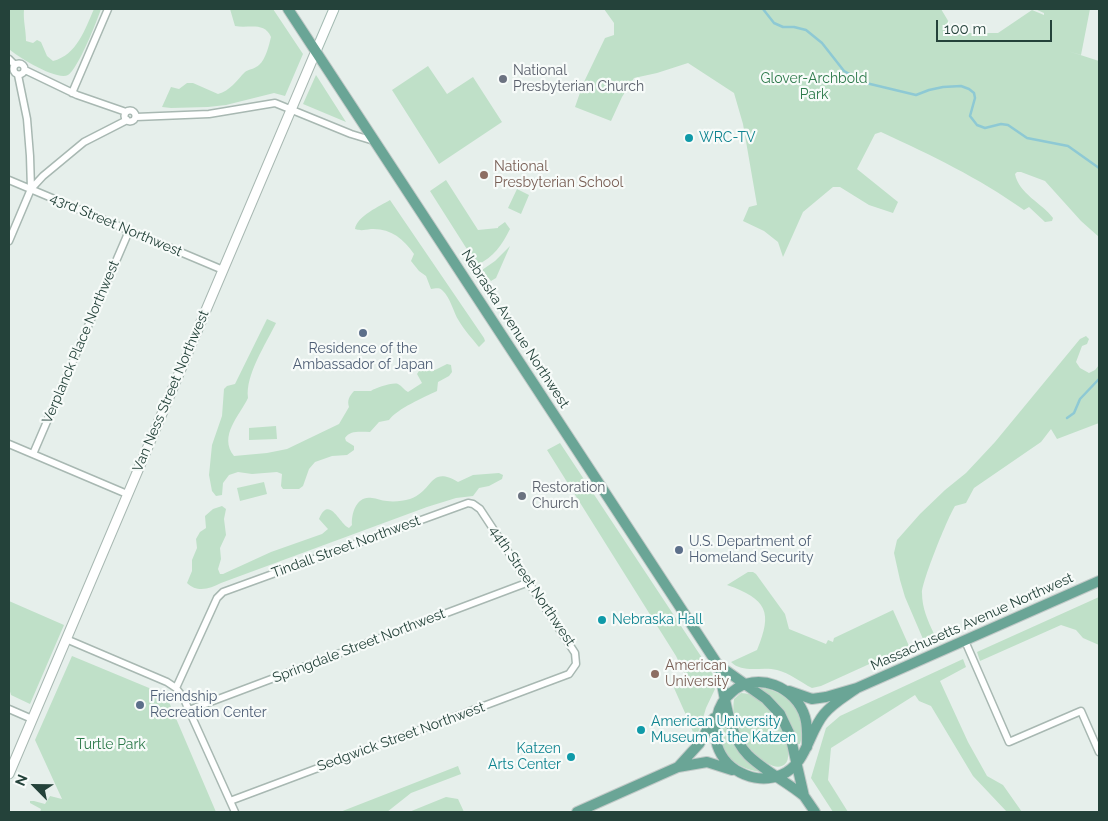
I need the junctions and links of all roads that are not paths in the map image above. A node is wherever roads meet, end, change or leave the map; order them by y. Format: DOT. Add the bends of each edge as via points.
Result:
graph roads {
  1 [pos="108,9"];
  2 [pos="288,9"];
  3 [pos="334,9"];
  4 [pos="316,52"];
  5 [pos="9,59"];
  6 [pos="15,66"];
  7 [pos="25,70"];
  8 [pos="18,75"];
  9 [pos="72,92"];
  10 [pos="292,109"];
  11 [pos="126,112"];
  12 [pos="136,117"];
  13 [pos="126,120"];
  14 [pos="374,141"];
  15 [pos="9,180"];
  16 [pos="31,189"];
  17 [pos="129,231"];
  18 [pos="9,241"];
  19 [pos="223,270"];
  20 [pos="9,444"];
  21 [pos="33,454"];
  22 [pos="127,494"];
  23 [pos="473,504"];
  24 [pos="1099,581"];
  25 [pos="529,582"];
  26 [pos="66,639"];
  27 [pos="965,641"];
  28 [pos="718,665"];
  29 [pos="572,672"];
  30 [pos="745,685"];
  31 [pos="176,688"];
  32 [pos="784,688"];
  33 [pos="857,688"];
  34 [pos="726,697"];
  35 [pos="719,707"];
  36 [pos="9,709"];
  37 [pos="190,710"];
  38 [pos="32,719"];
  39 [pos="806,747"];
  40 [pos="1099,752"];
  41 [pos="796,763"];
  42 [pos="678,767"];
  43 [pos="9,774"];
  44 [pos="741,774"];
  45 [pos="778,776"];
  46 [pos="804,796"];
  47 [pos="230,801"];
  48 [pos="234,812"];
  49 [pos="577,812"];
  50 [pos="815,812"];
  1 -- 9 [label="street"];
  2 -- 4 [label="main road, Nebraska Avenue Northwest"];
  3 -- 4 [label="street, Van Ness Street Northwest"];
  4 -- 10 [label="street, Van Ness Street Northwest"];
  4 -- 14 [label="main road, Nebraska Avenue Northwest"];
  5 -- 6 [label="street"];
  6 -- 7 [label="street" via="21,64"];
  6 -- 8 [label="street"];
  7 -- 8 [label="street"];
  7 -- 9 [label="street"];
  8 -- 16 [label="street" via="27,119"];
  9 -- 11 [label="street"];
  10 -- 12 [label="street" via="270,103 209,114"];
  10 -- 14 [label="street"];
  10 -- 19 [label="street, Van Ness Street Northwest"];
  11 -- 12 [label="street" via="133,111"];
  11 -- 13 [label="street"];
  12 -- 13 [label="street" via="132,121"];
  13 -- 16 [label="street" via="78,146"];
  14 -- 28 [label="main road, Nebraska Avenue Northwest"];
  15 -- 16 [label="street, 43rd Street Northwest"];
  16 -- 17 [label="street, 43rd Street Northwest"];
  16 -- 18 [label="street"];
  17 -- 19 [label="street, 43rd Street Northwest"];
  17 -- 21 [label="street, Verplanck Place Northwest"];
  19 -- 22 [label="street, Van Ness Street Northwest"];
  20 -- 21 [label="street"];
  21 -- 22 [label="street"];
  22 -- 26 [label="street, Van Ness Street Northwest"];
  23 -- 25 [label="street, 44th Street Northwest" via="480,509"];
  23 -- 31 [label="street, Tindall Street Northwest" via="468,503 220,594"];
  24 -- 27 [label="main road, Massachusetts Avenue Northwest"];
  25 -- 29 [label="street, 44th Street Northwest" via="575,653 576,664"];
  25 -- 37 [label="street, Springdale Street Northwest"];
  26 -- 31 [label="street"];
  26 -- 38 [label="street, Van Ness Street Northwest"];
  27 -- 33 [label="main road, Massachusetts Avenue Northwest"];
  27 -- 40 [label="street" via="1009,742 1081,711"];
  28 -- 30 [label="main road, Nebraska Avenue Northwest"];
  28 -- 34 [label="main road, Nebraska Avenue Northwest"];
  29 -- 47 [label="street, Sedgwick Street Northwest"];
  30 -- 32 [label="main road, Massachusetts Avenue Northwest" via="764,682"];
  30 -- 34 [label="main road"];
  30 -- 41 [label="main road, Nebraska Avenue Northwest" via="766,699 780,714 790,735"];
  31 -- 37 [label="street"];
  32 -- 33 [label="main road, Massachusetts Avenue Northwest" via="812,699"];
  32 -- 39 [label="main road" via="804,713"];
  33 -- 39 [label="main road, Massachusetts Avenue Northwest" via="824,714"];
  34 -- 35 [label="main road"];
  34 -- 45 [label="main road, Nebraska Avenue Northwest" via="731,726 740,746 753,760"];
  35 -- 42 [label="main road" via="701,741"];
  35 -- 44 [label="main road" via="715,732 717,745 726,761"];
  36 -- 38 [label="street"];
  37 -- 47 [label="street"];
  38 -- 43 [label="street, Van Ness Street Northwest"];
  39 -- 41 [label="main road, Massachusetts Avenue Northwest"];
  41 -- 45 [label="main road"];
  41 -- 46 [label="main road"];
  42 -- 44 [label="main road" via="711,762"];
  42 -- 49 [label="main road"];
  44 -- 45 [label="main road" via="760,778"];
  45 -- 46 [label="main road"];
  46 -- 50 [label="main road"];
  47 -- 48 [label="street"];
}
